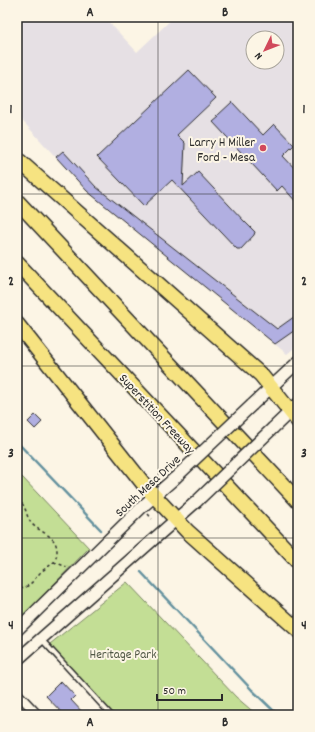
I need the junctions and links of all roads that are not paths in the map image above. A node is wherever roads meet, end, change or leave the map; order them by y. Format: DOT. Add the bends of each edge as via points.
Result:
graph roads {
  1 [pos="17,159"];
  2 [pos="17,201"];
  3 [pos="17,263"];
  4 [pos="17,324"];
  5 [pos="298,362"];
  6 [pos="270,387"];
  7 [pos="296,412"];
  8 [pos="155,496"];
  9 [pos="298,501"];
  10 [pos="177,520"];
  11 [pos="298,562"];
  12 [pos="17,630"];
  13 [pos="298,630"];
  14 [pos="40,639"];
  15 [pos="17,660"];
  16 [pos="17,693"];
  17 [pos="38,715"];
  18 [pos="111,715"];
  1 -- 6 [label="highway" via="261,376"];
  2 -- 9 [label="highway"];
  3 -- 11 [label="highway, Superstition Freeway"];
  4 -- 8 [label="highway"];
  5 -- 6 [label="main road, South Mesa Drive"];
  6 -- 7 [label="highway"];
  6 -- 8 [label="main road, South Mesa Drive, bridge"];
  7 -- 10 [label="main road, bridge" via="273,428"];
  8 -- 10 [label="highway"];
  8 -- 12 [label="main road, South Mesa Drive"];
  10 -- 13 [label="highway"];
  10 -- 14 [label="main road"];
  14 -- 15 [label="main road"];
  14 -- 18 [label="lane"];
  16 -- 17 [label="street"];
}
